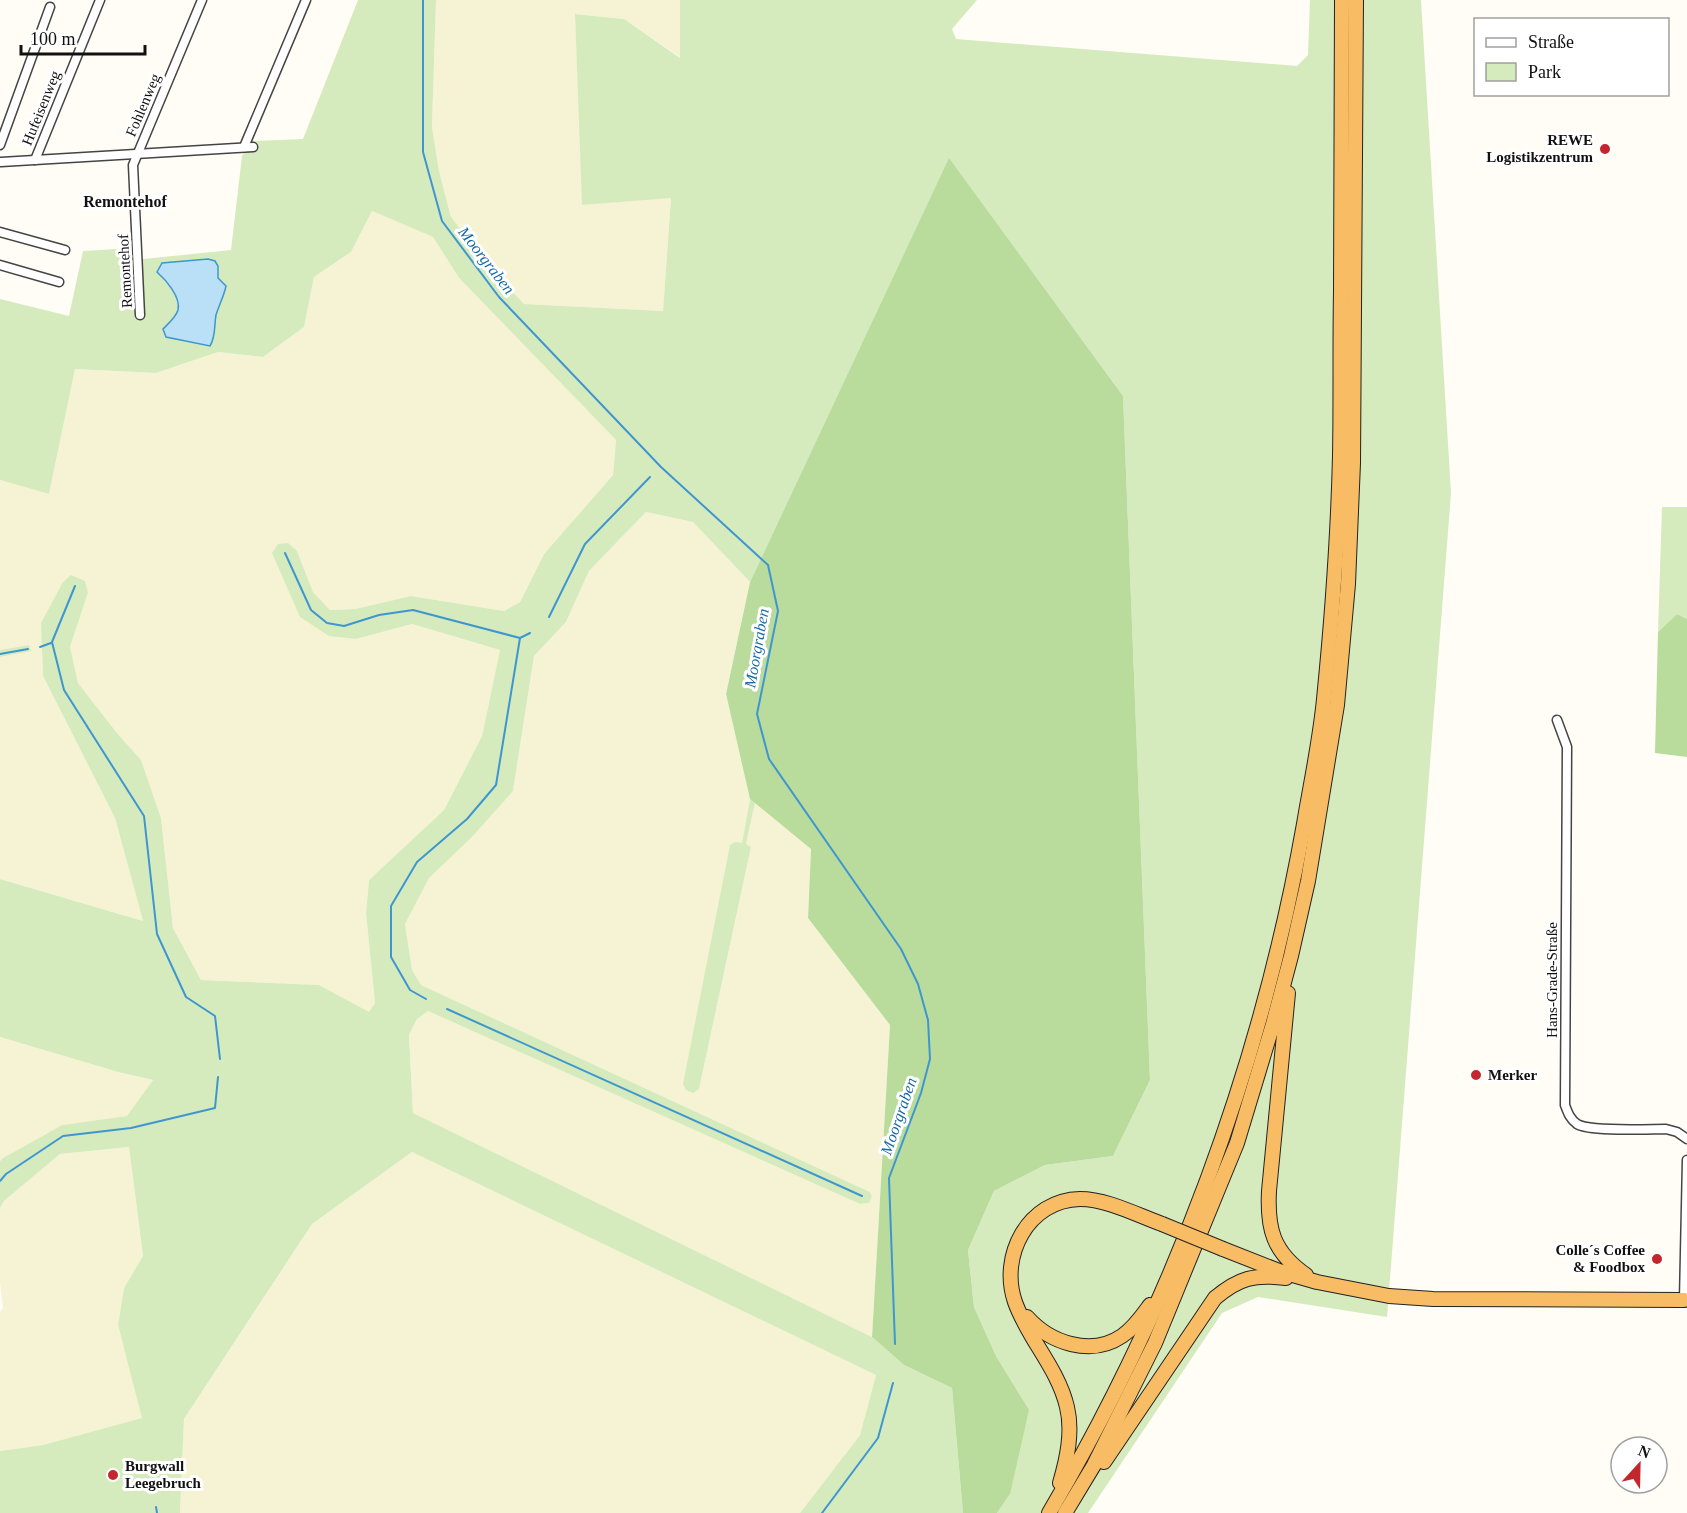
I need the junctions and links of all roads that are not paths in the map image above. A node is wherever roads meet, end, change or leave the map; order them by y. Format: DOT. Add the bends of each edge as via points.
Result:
graph roads {
  1 [pos="100,0"];
  2 [pos="202,0"];
  3 [pos="306,0"];
  4 [pos="1342,0"];
  5 [pos="1356,0"];
  6 [pos="50,7"];
  7 [pos="0,145"];
  8 [pos="137,154"];
  9 [pos="35,160"];
  10 [pos="0,163"];
  11 [pos="0,232"];
  12 [pos="65,250"];
  13 [pos="0,265"];
  14 [pos="59,282"];
  15 [pos="140,315"];
  16 [pos="1557,720"];
  17 [pos="1291,956"];
  18 [pos="1687,1139"];
  19 [pos="1687,1160"];
  20 [pos="1168,1281"];
  21 [pos="1317,1282"];
  22 [pos="1684,1300"];
  23 [pos="1015,1304"];
  24 [pos="1077,1494"];
  25 [pos="1052,1508"];
  26 [pos="1065,1513"];
  1 -- 9 [label="street, Hufeisenweg"];
  2 -- 8 [label="street, Fohlenweg"];
  3 -- 8 [label="street" via="249,147"];
  4 -- 20 [label="highway" via="1340,459 1324,703 1294,880 1269,986 1226,1132"];
  5 -- 17 [label="highway" via="1353,463 1348,584 1337,705 1308,881"];
  6 -- 7 [label="street"];
  8 -- 9 [label="street"];
  8 -- 15 [label="street, Remontehof" via="133,165"];
  9 -- 10 [label="street"];
  11 -- 12 [label="street"];
  13 -- 14 [label="street"];
  16 -- 18 [label="street, Hans-Grade-Straße" via="1567,747 1565,1105 1569,1117 1579,1125 1666,1129"];
  17 -- 21 [label="highway" via="1269,1224 1284,1255"];
  17 -- 24 [label="highway" via="1237,1143 1155,1343"];
  19 -- 22 [label="street"];
  20 -- 23 [label="highway" via="1137,1323 1122,1336 1088,1346 1069,1345 1049,1336"];
  20 -- 25 [label="highway" via="1078,1464"];
  21 -- 22 [label="highway" via="1389,1296 1433,1299"];
  21 -- 23 [label="highway, bridge" via="1097,1201 1067,1200 1040,1214 1017,1240 1010,1269"];
  21 -- 24 [label="highway" via="1258,1276 1229,1286 1215,1298"];
  23 -- 25 [label="highway" via="1054,1370 1068,1410 1067,1461"];
  24 -- 26 [label="highway"];
}
